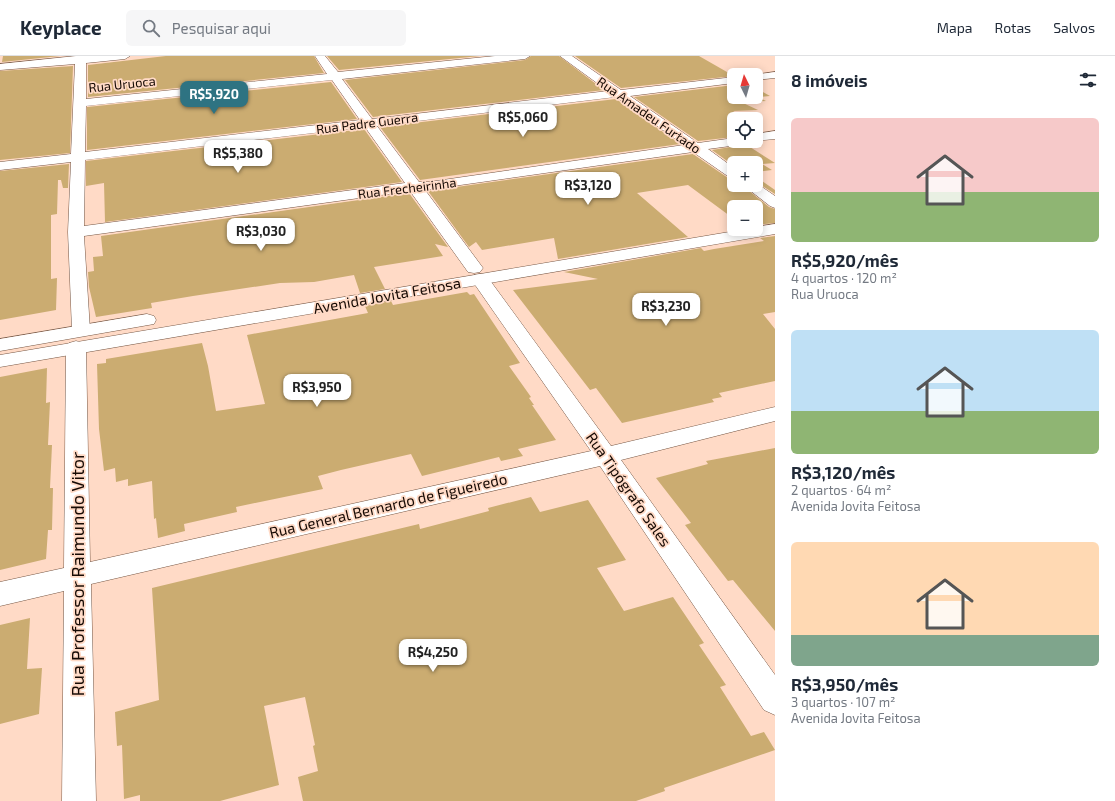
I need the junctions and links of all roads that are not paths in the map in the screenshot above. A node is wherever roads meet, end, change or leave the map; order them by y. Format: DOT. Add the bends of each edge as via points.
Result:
graph roads {
  1 [pos="125,56"];
  2 [pos="320,56"];
  3 [pos="525,56"];
  4 [pos="565,56"];
  5 [pos="80,58"];
  6 [pos="0,67"];
  7 [pos="775,75"];
  8 [pos="334,76"];
  9 [pos="763,76"];
  10 [pos="727,81"];
  11 [pos="618,93"];
  12 [pos="79,103"];
  13 [pos="368,123"];
  14 [pos="775,135"];
  15 [pos="763,137"];
  16 [pos="727,143"];
  17 [pos="696,147"];
  18 [pos="78,158"];
  19 [pos="0,166"];
  20 [pos="727,169"];
  21 [pos="413,186"];
  22 [pos="760,192"];
  23 [pos="775,203"];
  24 [pos="775,217"];
  25 [pos="763,219"];
  26 [pos="727,225"];
  27 [pos="775,229"];
  28 [pos="76,232"];
  29 [pos="477,273"];
  30 [pos="78,338"];
  31 [pos="0,345"];
  32 [pos="0,361"];
  33 [pos="775,414"];
  34 [pos="606,456"];
  35 [pos="77,576"];
  36 [pos="0,594"];
  37 [pos="775,700"];
  38 [pos="79,801"];
  1 -- 5 [label="street"];
  2 -- 8 [label="street, Rua Tipógrafo Sales"];
  3 -- 8 [label="street, Rua Uruoca"];
  4 -- 11 [label="street, Rua Amadeu Furtado"];
  5 -- 6 [label="street"];
  5 -- 12 [label="street, Rua Professor Raimundo Vitor"];
  7 -- 9 [label="street"];
  8 -- 12 [label="street, Rua Uruoca"];
  8 -- 13 [label="street, Rua Tipógrafo Sales"];
  10 -- 11 [label="street, Rua Padre Guerra"];
  11 -- 13 [label="street, Rua Padre Guerra"];
  11 -- 17 [label="street, Rua Amadeu Furtado"];
  12 -- 18 [label="street, Rua Professor Raimundo Vitor"];
  13 -- 18 [label="street, Rua Padre Guerra"];
  13 -- 21 [label="street, Rua Tipógrafo Sales"];
  14 -- 15 [label="street"];
  16 -- 17 [label="street, Rua Frecheirinha"];
  17 -- 20 [label="street, Rua Amadeu Furtado"];
  17 -- 21 [label="street, Rua Frecheirinha" via="429,186"];
  18 -- 19 [label="street, Rua Padre Guerra"];
  18 -- 28 [label="street, Rua Professor Raimundo Vitor"];
  21 -- 28 [label="street, Rua Frecheirinha"];
  21 -- 29 [label="street, Rua Tipógrafo Sales"];
  22 -- 23 [label="street"];
  24 -- 25 [label="street"];
  26 -- 29 [label="street, Avenida Jovita Feitosa"];
  27 -- 29 [label="street, Avenida Jovita Feitosa"];
  28 -- 30 [label="street, Rua Professor Raimundo Vitor"];
  29 -- 30 [label="street, Avenida Jovita Feitosa"];
  29 -- 34 [label="street, Rua Tipógrafo Sales"];
  30 -- 31 [label="street, Avenida Jovita Feitosa"];
  30 -- 32 [label="street, Avenida Jovita Feitosa"];
  30 -- 35 [label="street, Rua Professor Raimundo Vitor"];
  33 -- 34 [label="street, Rua General Bernardo de Figueiredo"];
  34 -- 35 [label="street, Rua General Bernardo de Figueiredo"];
  34 -- 37 [label="street, Rua Tipógrafo Sales"];
  35 -- 36 [label="street, Rua General Bernardo de Figueiredo"];
  35 -- 38 [label="street, Rua Professor Raimundo Vitor"];
}
